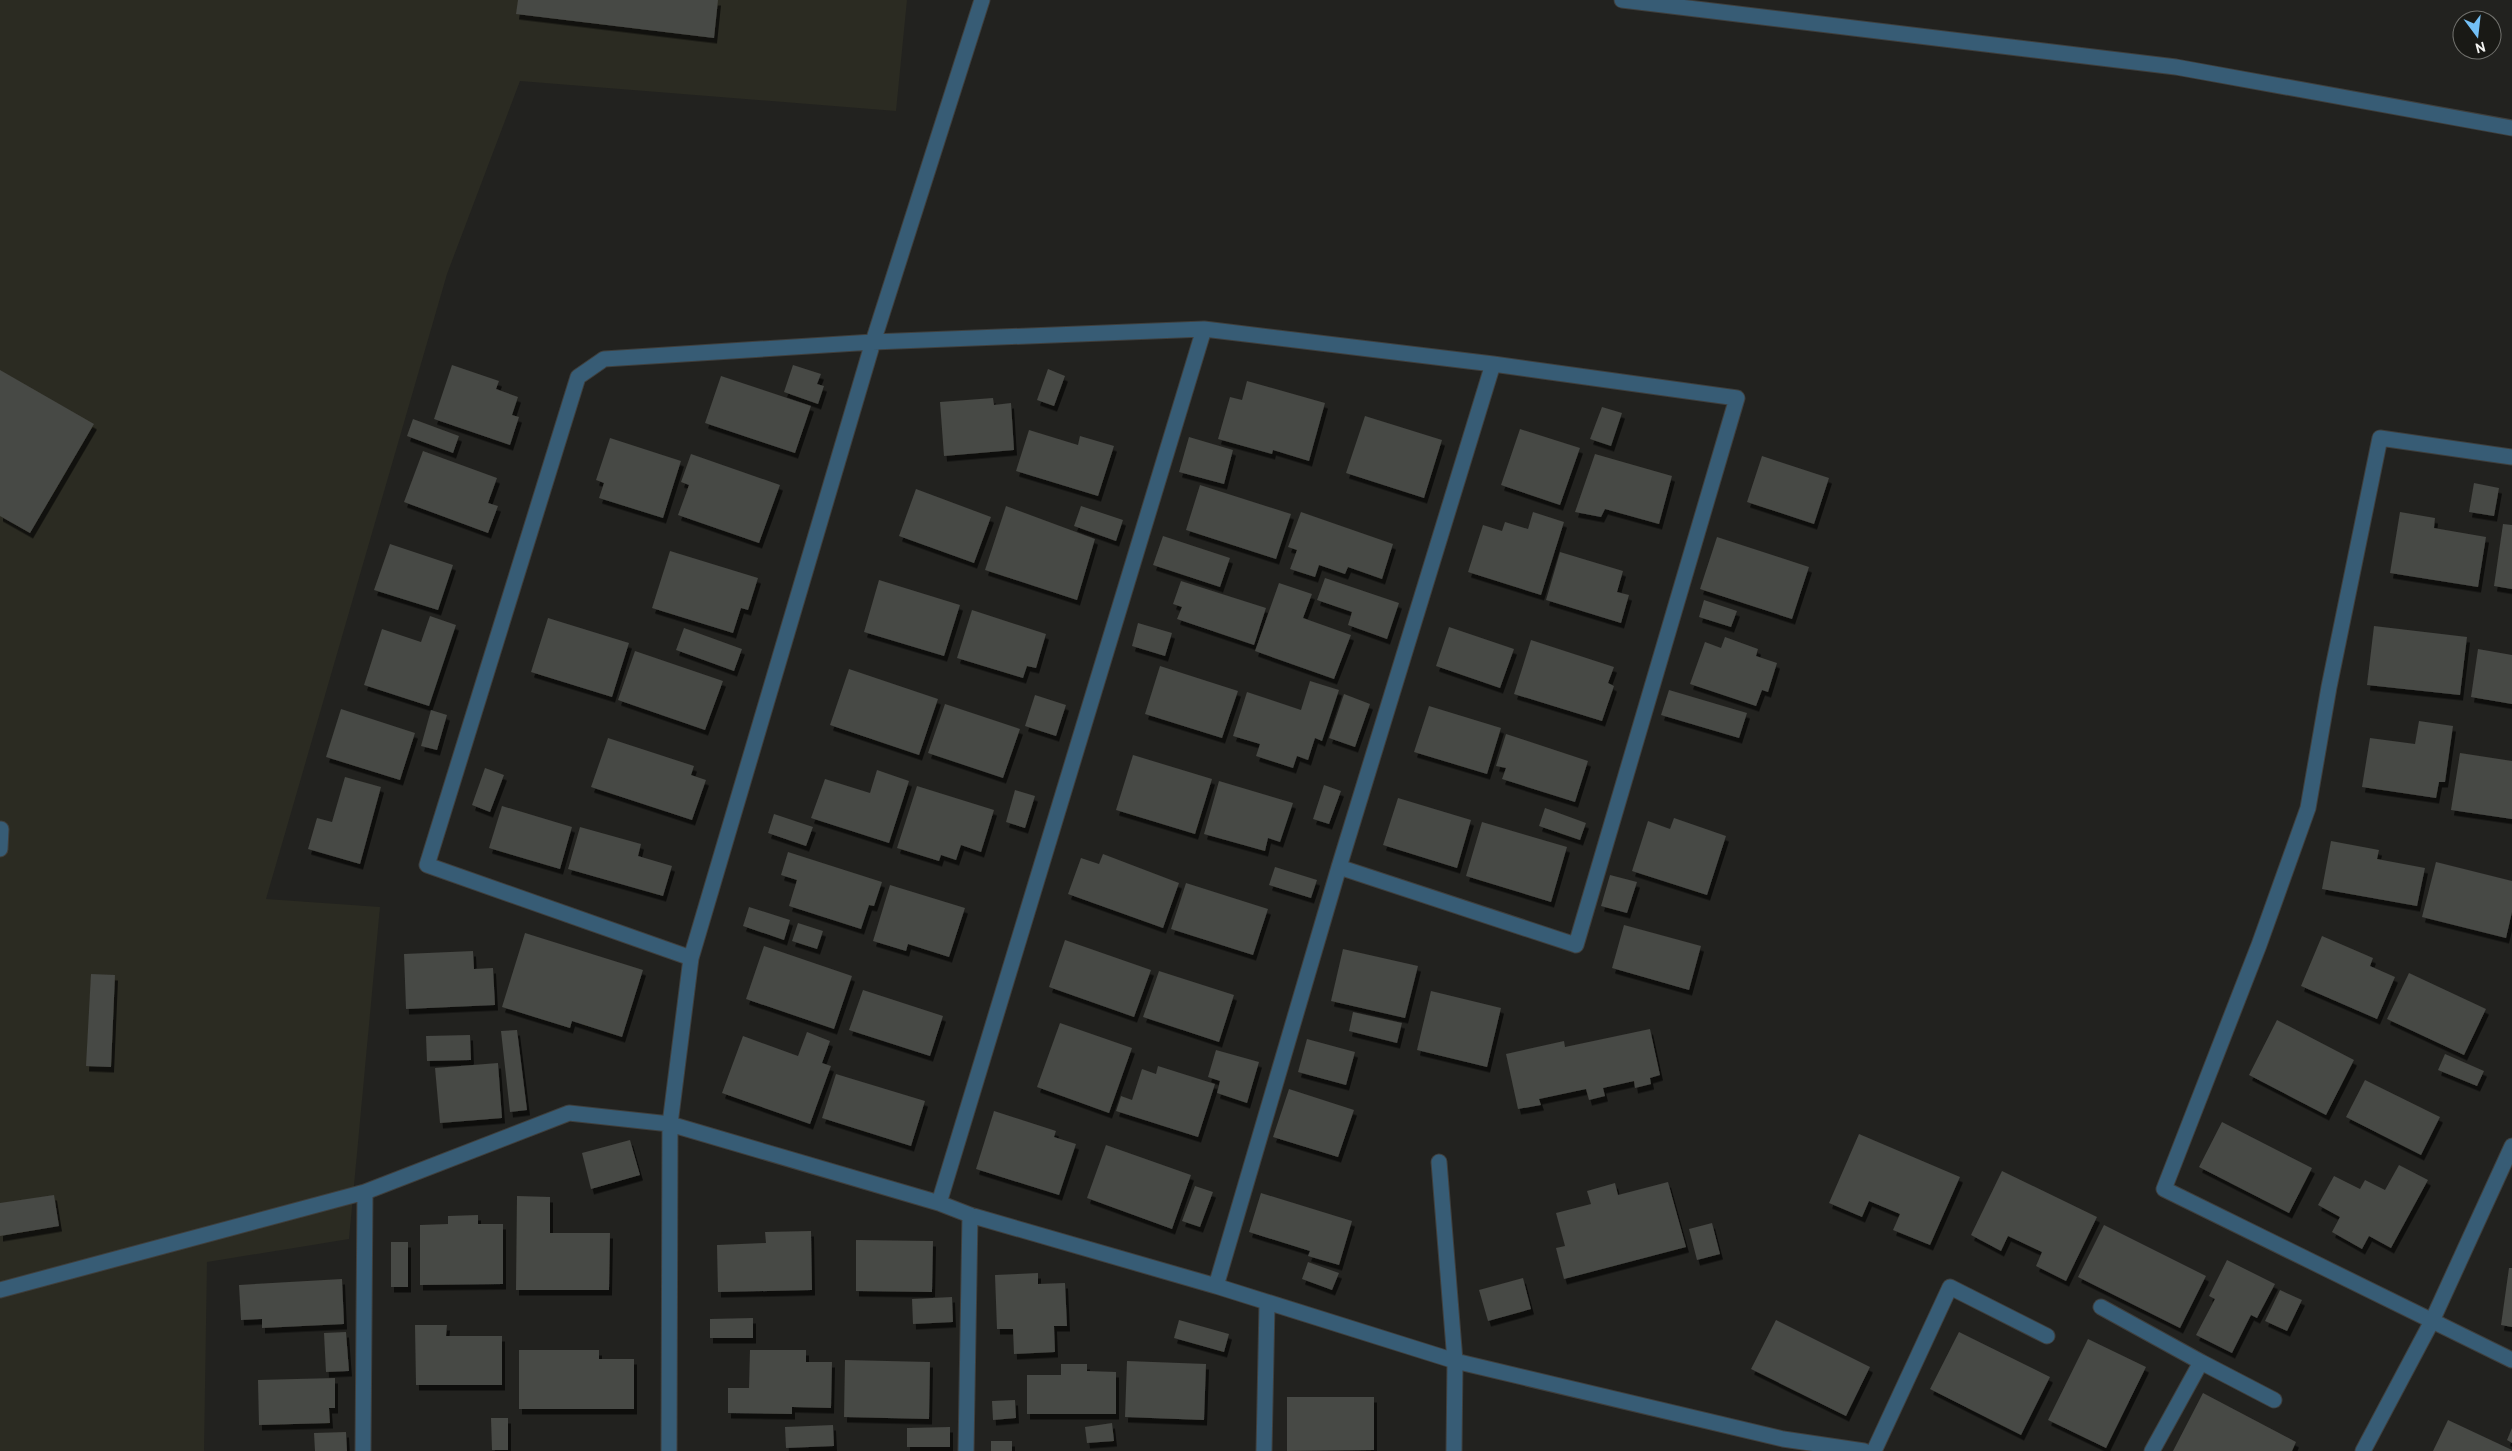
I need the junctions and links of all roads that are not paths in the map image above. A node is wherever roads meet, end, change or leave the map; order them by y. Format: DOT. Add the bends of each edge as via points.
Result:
graph roads {
  1 [pos="982,0"];
  2 [pos="1622,0"];
  3 [pos="2512,128"];
  4 [pos="1204,329"];
  5 [pos="873,342"];
  6 [pos="1493,364"];
  7 [pos="2512,457"];
  8 [pos="1,829"];
  9 [pos="0,849"];
  10 [pos="1339,867"];
  11 [pos="691,958"];
  12 [pos="670,1124"];
  13 [pos="2512,1146"];
  14 [pos="1440,1162"];
  15 [pos="365,1192"];
  16 [pos="939,1203"];
  17 [pos="970,1215"];
  18 [pos="1216,1286"];
  19 [pos="0,1290"];
  20 [pos="1266,1304"];
  21 [pos="2100,1307"];
  22 [pos="2432,1321"];
  23 [pos="2047,1336"];
  24 [pos="2512,1360"];
  25 [pos="1455,1361"];
  26 [pos="2201,1362"];
  27 [pos="2274,1400"];
  28 [pos="363,1451"];
  29 [pos="669,1451"];
  30 [pos="966,1451"];
  31 [pos="1264,1451"];
  32 [pos="1454,1451"];
  33 [pos="1864,1451"];
  34 [pos="1874,1451"];
  35 [pos="2152,1451"];
  36 [pos="2363,1451"];
  1 -- 5 [label="street"];
  2 -- 3 [label="street" via="2176,67"];
  4 -- 5 [label="street"];
  4 -- 6 [label="street"];
  4 -- 16 [label="street"];
  5 -- 11 [label="street"];
  5 -- 11 [label="street" via="604,359 578,377 427,866"];
  6 -- 10 [label="street"];
  6 -- 10 [label="street" via="1737,398 1576,945"];
  7 -- 22 [label="street" via="2380,438 2308,808 2259,945 2164,1189"];
  8 -- 9 [label="street"];
  10 -- 18 [label="street"];
  11 -- 12 [label="street"];
  12 -- 15 [label="street" via="569,1113"];
  12 -- 16 [label="street"];
  12 -- 29 [label="street"];
  13 -- 22 [label="street"];
  14 -- 25 [label="street"];
  15 -- 19 [label="street"];
  15 -- 28 [label="street"];
  16 -- 17 [label="street"];
  17 -- 18 [label="street"];
  17 -- 30 [label="street"];
  18 -- 20 [label="street"];
  20 -- 25 [label="street"];
  20 -- 31 [label="street"];
  21 -- 26 [label="street"];
  22 -- 24 [label="street"];
  22 -- 36 [label="street"];
  23 -- 34 [label="street" via="1950,1286"];
  25 -- 32 [label="street"];
  25 -- 33 [label="street" via="1783,1439"];
  26 -- 27 [label="street"];
  26 -- 35 [label="street"];
}
